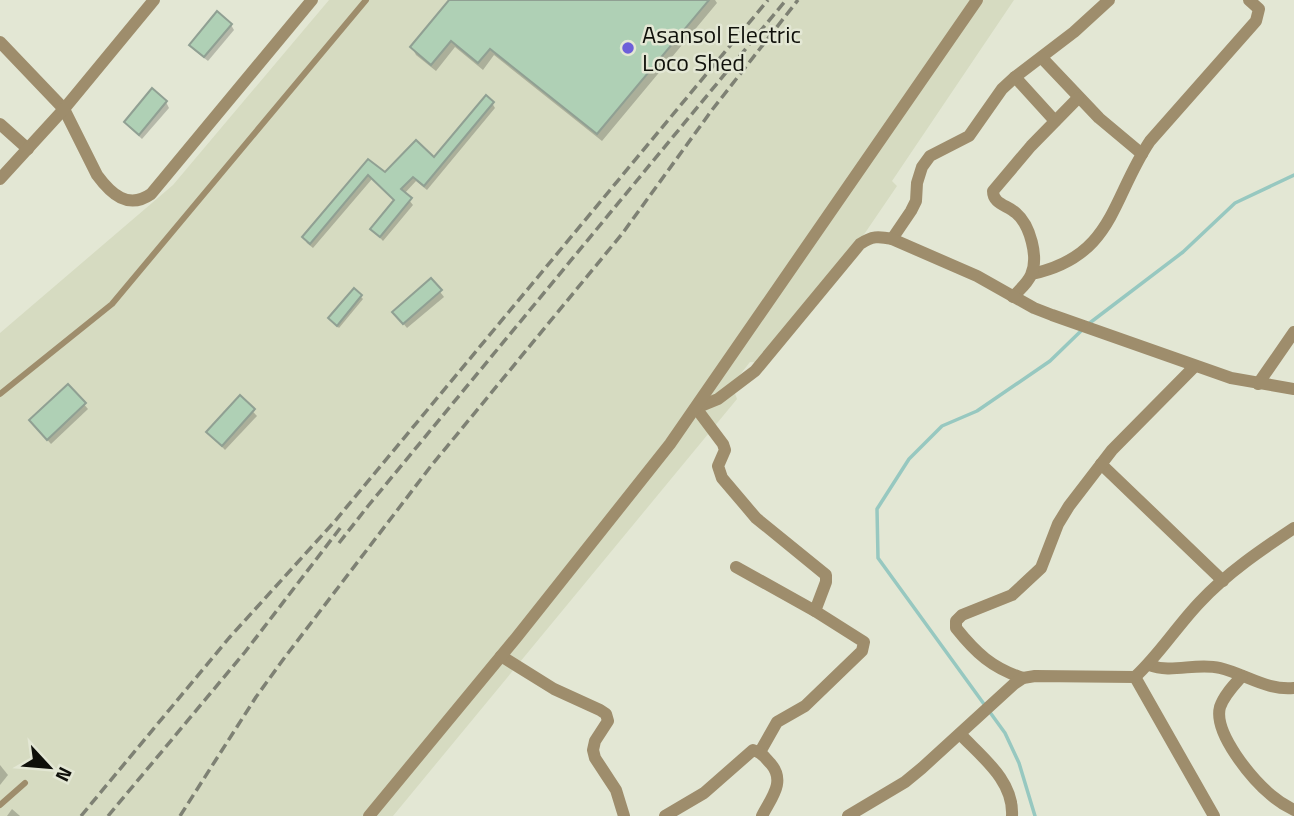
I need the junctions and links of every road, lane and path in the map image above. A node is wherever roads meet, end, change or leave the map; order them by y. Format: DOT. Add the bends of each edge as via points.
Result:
graph roads {
  1 [pos="154,0"];
  2 [pos="312,0"];
  3 [pos="366,0"];
  4 [pos="977,0"];
  5 [pos="1109,0"];
  6 [pos="1249,0"];
  7 [pos="0,42"];
  8 [pos="1042,58"];
  9 [pos="1014,77"];
  10 [pos="1078,99"];
  11 [pos="64,109"];
  12 [pos="1055,121"];
  13 [pos="0,124"];
  14 [pos="28,149"];
  15 [pos="1142,154"];
  16 [pos="0,179"];
  17 [pos="892,239"];
  18 [pos="1032,274"];
  19 [pos="1013,297"];
  20 [pos="1294,332"];
  21 [pos="1195,366"];
  22 [pos="1258,384"];
  23 [pos="1294,389"];
  24 [pos="0,394"];
  25 [pos="696,408"];
  26 [pos="1101,464"];
  27 [pos="1294,528"];
  28 [pos="736,567"];
  29 [pos="1223,581"];
  30 [pos="815,611"];
  31 [pos="501,656"];
  32 [pos="1149,665"];
  33 [pos="1242,676"];
  34 [pos="1135,677"];
  35 [pos="1018,681"];
  36 [pos="1294,688"];
  37 [pos="964,731"];
  38 [pos="760,752"];
  39 [pos="25,783"];
  40 [pos="0,805"];
  41 [pos="1294,810"];
  42 [pos="369,816"];
  43 [pos="624,816"];
  44 [pos="665,816"];
  45 [pos="762,816"];
  46 [pos="848,816"];
  47 [pos="1012,816"];
  48 [pos="1214,816"];
  1 -- 11 [label="street"];
  2 -- 11 [label="street" via="142,200 122,199 104,184"];
  3 -- 24 [label="lane" via="112,304"];
  4 -- 25 [label="street"];
  5 -- 8 [label="street"];
  6 -- 15 [label="street" via="1259,9 1256,21"];
  7 -- 11 [label="street"];
  8 -- 9 [label="street"];
  8 -- 10 [label="street"];
  9 -- 12 [label="street"];
  9 -- 17 [label="street" via="969,136 930,156 919,175 916,201"];
  10 -- 12 [label="street"];
  10 -- 15 [label="street"];
  11 -- 14 [label="street"];
  12 -- 18 [label="street" via="993,191 997,201 1013,210 1027,229"];
  13 -- 14 [label="street"];
  14 -- 16 [label="street"];
  15 -- 18 [label="street" via="1108,223 1083,252"];
  17 -- 19 [label="street"];
  17 -- 25 [label="street" via="878,236 860,244 755,371 718,399"];
  18 -- 19 [label="street"];
  19 -- 21 [label="street"];
  20 -- 22 [label="street"];
  21 -- 22 [label="street"];
  21 -- 26 [label="street"];
  22 -- 23 [label="street"];
  25 -- 30 [label="street" via="723,444 718,466 722,478 756,518 825,575"];
  25 -- 31 [label="street"];
  26 -- 29 [label="street"];
  26 -- 35 [label="street" via="1063,514 1041,568 1012,595 956,621 956,628 986,661"];
  27 -- 29 [label="street"];
  28 -- 30 [label="street"];
  29 -- 32 [label="street"];
  30 -- 38 [label="street" via="862,639 865,647 805,706 777,722"];
  31 -- 42 [label="street"];
  31 -- 43 [label="street" via="606,714 608,721 593,750 616,790"];
  32 -- 33 [label="street" via="1221,668"];
  32 -- 34 [label="street"];
  33 -- 36 [label="street" via="1269,686"];
  33 -- 41 [label="street" via="1226,695 1219,722 1228,743 1259,784"];
  34 -- 35 [label="street" via="1035,676"];
  34 -- 48 [label="street"];
  35 -- 37 [label="street"];
  37 -- 46 [label="street" via="905,782"];
  37 -- 47 [label="street" via="1005,783"];
  38 -- 44 [label="street" via="747,754 704,793"];
  38 -- 45 [label="street" via="779,779"];
  39 -- 40 [label="lane"];
}
